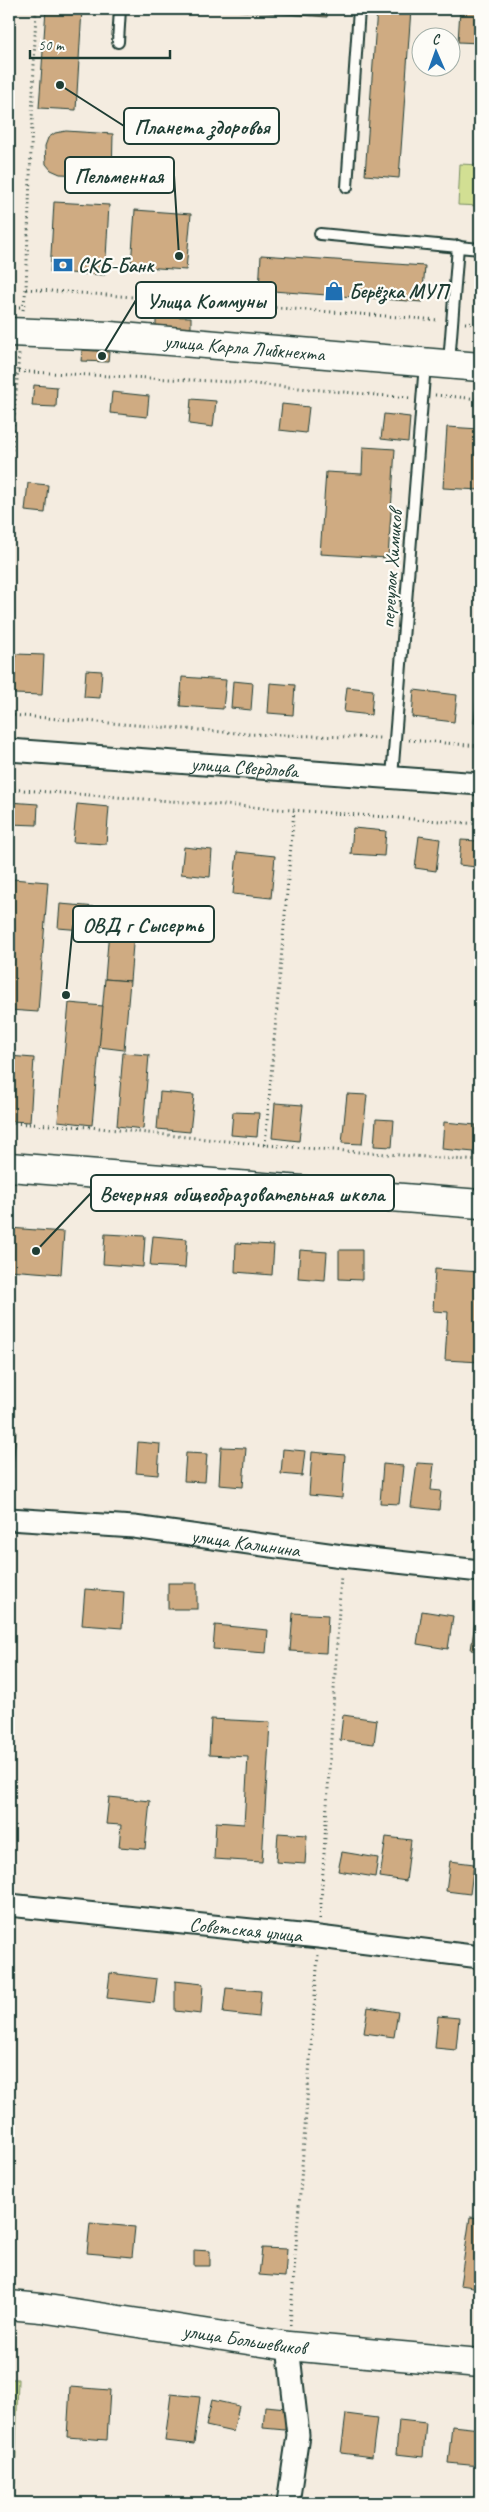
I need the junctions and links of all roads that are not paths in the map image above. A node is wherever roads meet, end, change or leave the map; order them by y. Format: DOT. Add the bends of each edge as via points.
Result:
graph roads {
  1 [pos="120,9"];
  2 [pos="359,9"];
  3 [pos="118,42"];
  4 [pos="348,187"];
  5 [pos="320,234"];
  6 [pos="458,246"];
  7 [pos="480,248"];
  8 [pos="18,324"];
  9 [pos="437,364"];
  10 [pos="480,367"];
  11 [pos="9,750"];
  12 [pos="392,777"];
  13 [pos="480,784"];
  14 [pos="9,1167"];
  15 [pos="480,1204"];
  16 [pos="9,1518"];
  17 [pos="480,1571"];
  18 [pos="9,1906"];
  19 [pos="480,1957"];
  20 [pos="9,2305"];
  21 [pos="288,2346"];
  22 [pos="480,2363"];
  23 [pos="288,2503"];
  1 -- 3 [label="lane"];
  2 -- 4 [label="lane"];
  5 -- 6 [label="lane"];
  6 -- 7 [label="lane"];
  6 -- 9 [label="lane, переулок Химиков" via="452,322"];
  8 -- 9 [label="street, улица Карла Либкнехта" via="110,336"];
  9 -- 10 [label="street, улица Карла Либкнехта"];
  9 -- 12 [label="lane, переулок Химиков" via="422,397"];
  11 -- 12 [label="street, улица Свердлова"];
  12 -- 13 [label="street, улица Свердлова"];
  14 -- 15 [label="street"];
  16 -- 17 [label="street, улица Калинина" via="134,1527 342,1556"];
  18 -- 19 [label="street, Советская улица" via="319,1936"];
  20 -- 21 [label="street, улица Большевиков"];
  21 -- 22 [label="street, улица Большевиков"];
  21 -- 23 [label="street" via="298,2435"];
}
